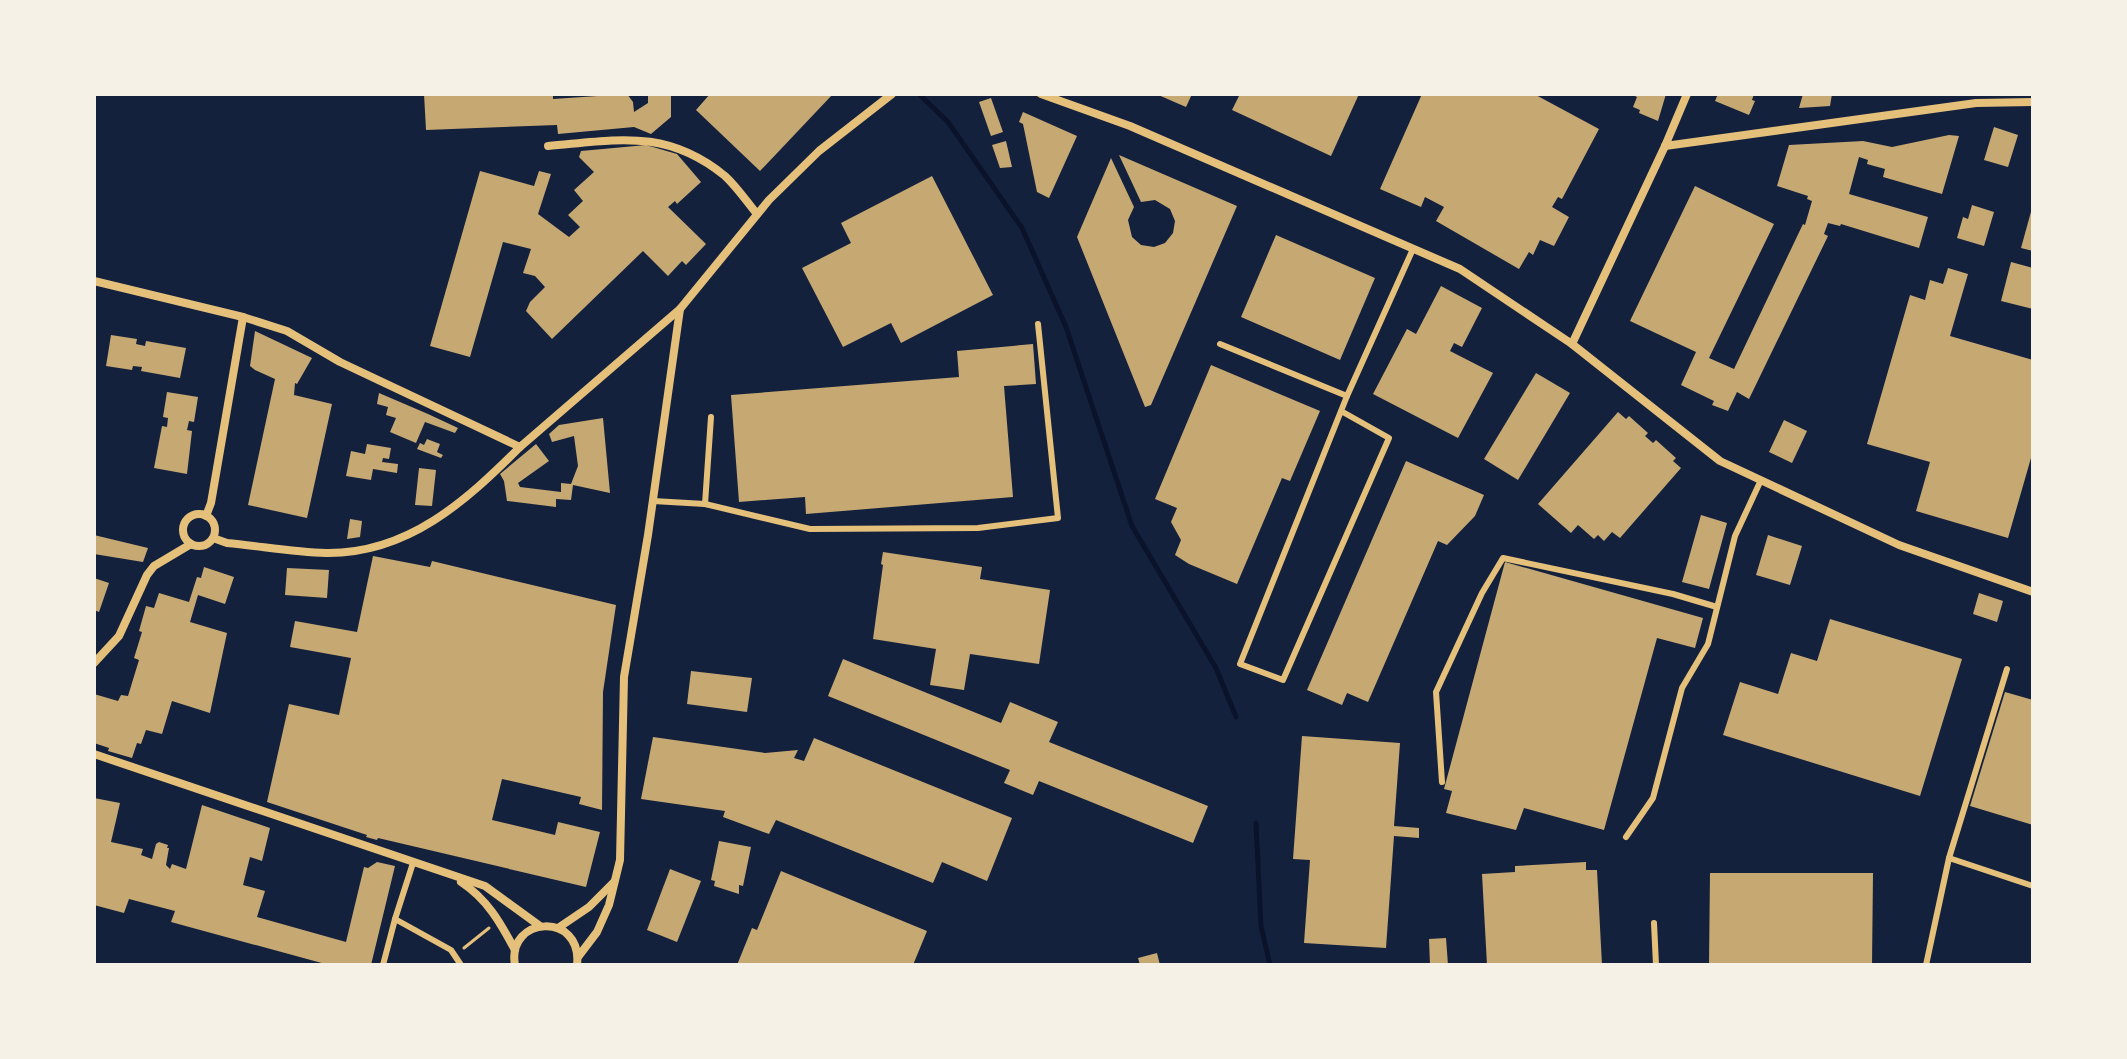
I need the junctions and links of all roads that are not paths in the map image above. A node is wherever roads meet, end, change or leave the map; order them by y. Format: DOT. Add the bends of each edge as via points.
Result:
graph roads {
  1 [pos="892,94"];
  2 [pos="1041,94"];
  3 [pos="1687,94"];
  4 [pos="2033,102"];
  5 [pos="548,146"];
  6 [pos="1665,146"];
  7 [pos="757,214"];
  8 [pos="1413,249"];
  9 [pos="94,281"];
  10 [pos="680,309"];
  11 [pos="243,317"];
  12 [pos="1038,324"];
  13 [pos="1220,344"];
  14 [pos="1572,344"];
  15 [pos="1347,396"];
  16 [pos="1341,411"];
  17 [pos="711,417"];
  18 [pos="520,447"];
  19 [pos="1761,480"];
  20 [pos="653,501"];
  21 [pos="705,504"];
  22 [pos="206,516"];
  23 [pos="213,538"];
  24 [pos="191,544"];
  25 [pos="2033,592"];
  26 [pos="1717,607"];
  27 [pos="94,663"];
  28 [pos="2007,669"];
  29 [pos="94,754"];
  30 [pos="1442,782"];
  31 [pos="1626,837"];
  32 [pos="1949,858"];
  33 [pos="413,863"];
  34 [pos="454,877"];
  35 [pos="615,881"];
  36 [pos="2033,886"];
  37 [pos="395,919"];
  38 [pos="1654,923"];
  39 [pos="540,926"];
  40 [pos="558,928"];
  41 [pos="515,950"];
  42 [pos="578,961"];
  43 [pos="383,965"];
  44 [pos="461,965"];
  45 [pos="515,965"];
  46 [pos="1656,965"];
  47 [pos="1926,965"];
  1 -- 7 [label="street" via="819,151"];
  2 -- 8 [label="street" via="1130,126"];
  3 -- 6 [label="street"];
  4 -- 6 [label="street" via="1976,103"];
  5 -- 7 [label="street" via="654,141 693,155 726,178"];
  6 -- 14 [label="street"];
  7 -- 10 [label="street"];
  8 -- 14 [label="street" via="1460,269"];
  8 -- 15 [label="lane"];
  9 -- 11 [label="street"];
  10 -- 18 [label="street"];
  10 -- 20 [label="street"];
  11 -- 18 [label="street" via="287,331 340,362"];
  11 -- 22 [label="street"];
  12 -- 21 [label="lane" via="1058,518 978,528 810,529"];
  13 -- 15 [label="lane"];
  14 -- 19 [label="street" via="1720,461"];
  15 -- 16 [label="lane"];
  16 -- 16 [label="lane" via="1240,664 1283,680 1389,438"];
  17 -- 21 [label="lane"];
  18 -- 23 [label="street" via="460,504 409,536 326,553"];
  19 -- 25 [label="street" via="1899,545"];
  19 -- 26 [label="lane" via="1735,536"];
  20 -- 21 [label="lane"];
  20 -- 35 [label="street" via="624,677 620,860"];
  22 -- 23 [label="street" via="215,528"];
  22 -- 24 [label="street" via="196,514 185,521 183,534"];
  23 -- 24 [label="street" via="201,546"];
  24 -- 27 [label="street" via="154,566 119,636"];
  26 -- 30 [label="lane" via="1503,558 1436,692"];
  26 -- 31 [label="lane" via="1708,644 1682,688 1653,798"];
  28 -- 32 [label="lane"];
  29 -- 33 [label="street"];
  32 -- 36 [label="lane"];
  32 -- 47 [label="lane"];
  33 -- 34 [label="street"];
  33 -- 37 [label="lane"];
  34 -- 39 [label="street" via="485,886"];
  34 -- 41 [label="street" via="479,894"];
  35 -- 40 [label="street"];
  35 -- 42 [label="street" via="597,932"];
  37 -- 43 [label="lane"];
  37 -- 44 [label="lane" via="451,950"];
  38 -- 46 [label="lane"];
  39 -- 40 [label="street"];
  39 -- 41 [label="street" via="524,934"];
  40 -- 42 [label="street" via="572,939"];
  41 -- 45 [label="street"];
}
